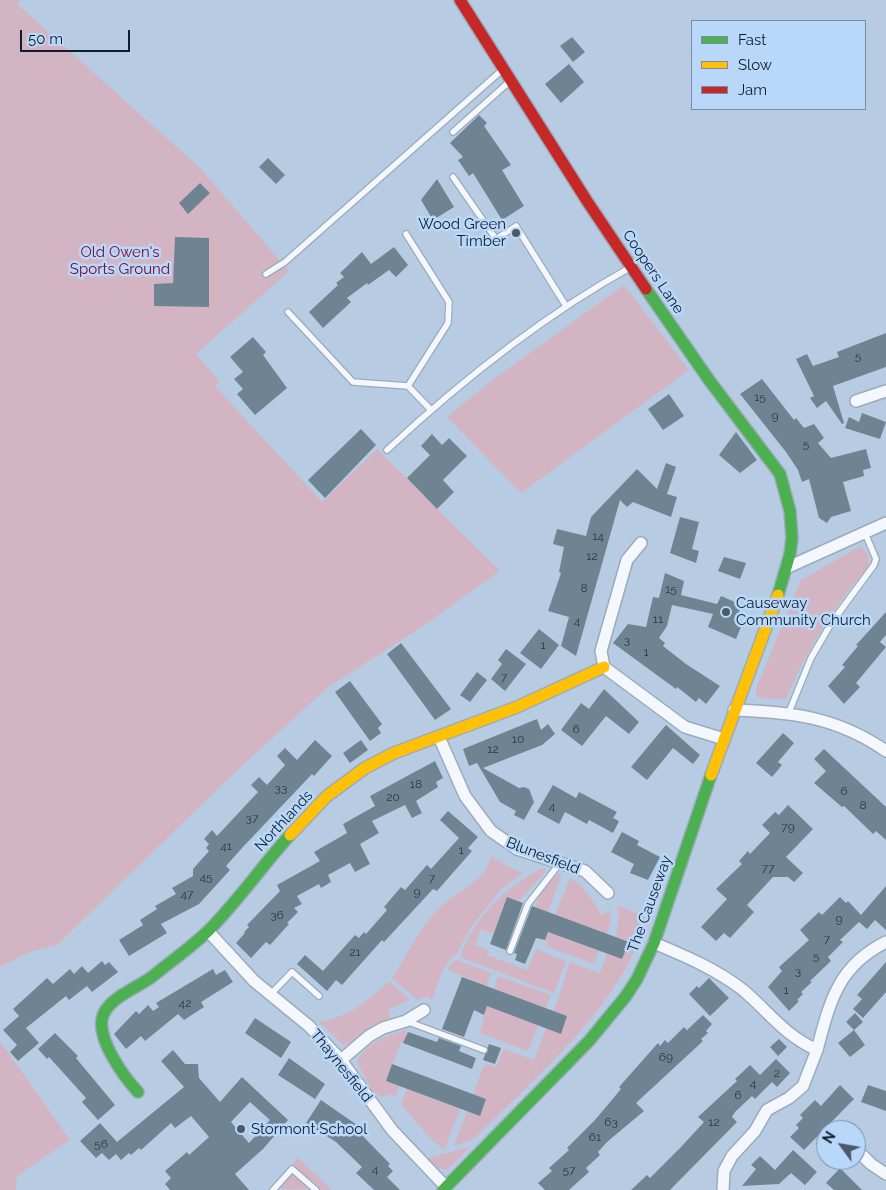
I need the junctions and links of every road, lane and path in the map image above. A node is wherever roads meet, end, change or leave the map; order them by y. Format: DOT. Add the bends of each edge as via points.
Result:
graph roads {
  1 [pos="460,0"];
  2 [pos="503,69"];
  3 [pos="510,81"];
  4 [pos="453,132"];
  5 [pos="453,176"];
  6 [pos="406,234"];
  7 [pos="631,267"];
  8 [pos="266,274"];
  9 [pos="566,306"];
  10 [pos="288,312"];
  11 [pos="408,386"];
  12 [pos="886,392"];
  13 [pos="856,401"];
  14 [pos="431,410"];
  15 [pos="387,450"];
  16 [pos="886,523"];
  17 [pos="865,533"];
  18 [pos="641,543"];
  19 [pos="786,568"];
  20 [pos="604,667"];
  21 [pos="734,710"];
  22 [pos="789,712"];
  23 [pos="439,737"];
  24 [pos="724,739"];
  25 [pos="886,751"];
  26 [pos="560,863"];
  27 [pos="608,893"];
  28 [pos="208,931"];
  29 [pos="886,942"];
  30 [pos="654,943"];
  31 [pos="510,951"];
  32 [pos="270,995"];
  33 [pos="320,996"];
  34 [pos="424,1010"];
  35 [pos="406,1021"];
  36 [pos="484,1050"];
  37 [pos="818,1050"];
  38 [pos="340,1060"];
  39 [pos="138,1092"];
  40 [pos="866,1159"];
  41 [pos="886,1174"];
  42 [pos="444,1188"];
  43 [pos="273,1190"];
  44 [pos="316,1190"];
  45 [pos="723,1190"];
  1 -- 2 [label="main road, Coopers Lane"];
  2 -- 3 [label="main road, Coopers Lane"];
  2 -- 8 [label="lane" via="285,262"];
  3 -- 4 [label="lane"];
  3 -- 7 [label="main road, Coopers Lane"];
  5 -- 9 [label="lane" via="496,239 516,226"];
  6 -- 11 [label="lane" via="449,302 448,323"];
  7 -- 9 [label="lane"];
  7 -- 19 [label="main road, Coopers Lane" via="709,380 780,474 790,511 792,538"];
  9 -- 14 [label="lane"];
  10 -- 11 [label="lane" via="353,382"];
  11 -- 14 [label="lane"];
  12 -- 13 [label="street"];
  14 -- 15 [label="lane"];
  16 -- 17 [label="street"];
  17 -- 19 [label="street"];
  17 -- 22 [label="lane" via="876,559 874,565 813,654"];
  18 -- 20 [label="street" via="624,568 601,651"];
  19 -- 21 [label="main road, The Causeway"];
  20 -- 23 [label="main road, Northlands" via="517,707"];
  20 -- 24 [label="street" via="685,727"];
  21 -- 22 [label="street"];
  21 -- 24 [label="main road, The Causeway"];
  22 -- 25 [label="street" via="836,724"];
  23 -- 26 [label="street, Blunesfield" via="465,796 491,831 517,849"];
  23 -- 28 [label="main road, Northlands" via="394,753 339,785"];
  24 -- 30 [label="main road, The Causeway"];
  26 -- 27 [label="street, Blunesfield" via="585,871"];
  26 -- 31 [label="lane" via="528,904"];
  28 -- 32 [label="street, Thaynesfield"];
  28 -- 39 [label="main road, Northlands" via="140,986 115,1000 105,1011 102,1035"];
  29 -- 37 [label="street" via="860,957 838,985"];
  30 -- 37 [label="street" via="705,965 743,990 788,1034"];
  30 -- 42 [label="main road, The Causeway" via="637,979 608,1019"];
  32 -- 33 [label="lane" via="292,972"];
  32 -- 38 [label="street, Thaynesfield" via="309,1026"];
  34 -- 35 [label="street"];
  35 -- 36 [label="lane"];
  35 -- 38 [label="street" via="369,1036"];
  37 -- 45 [label="street" via="803,1086 767,1110 755,1131 732,1156 724,1171"];
  38 -- 42 [label="street, Thaynesfield" via="392,1130"];
  40 -- 41 [label="street"];
  43 -- 44 [label="lane" via="292,1169"];
}
